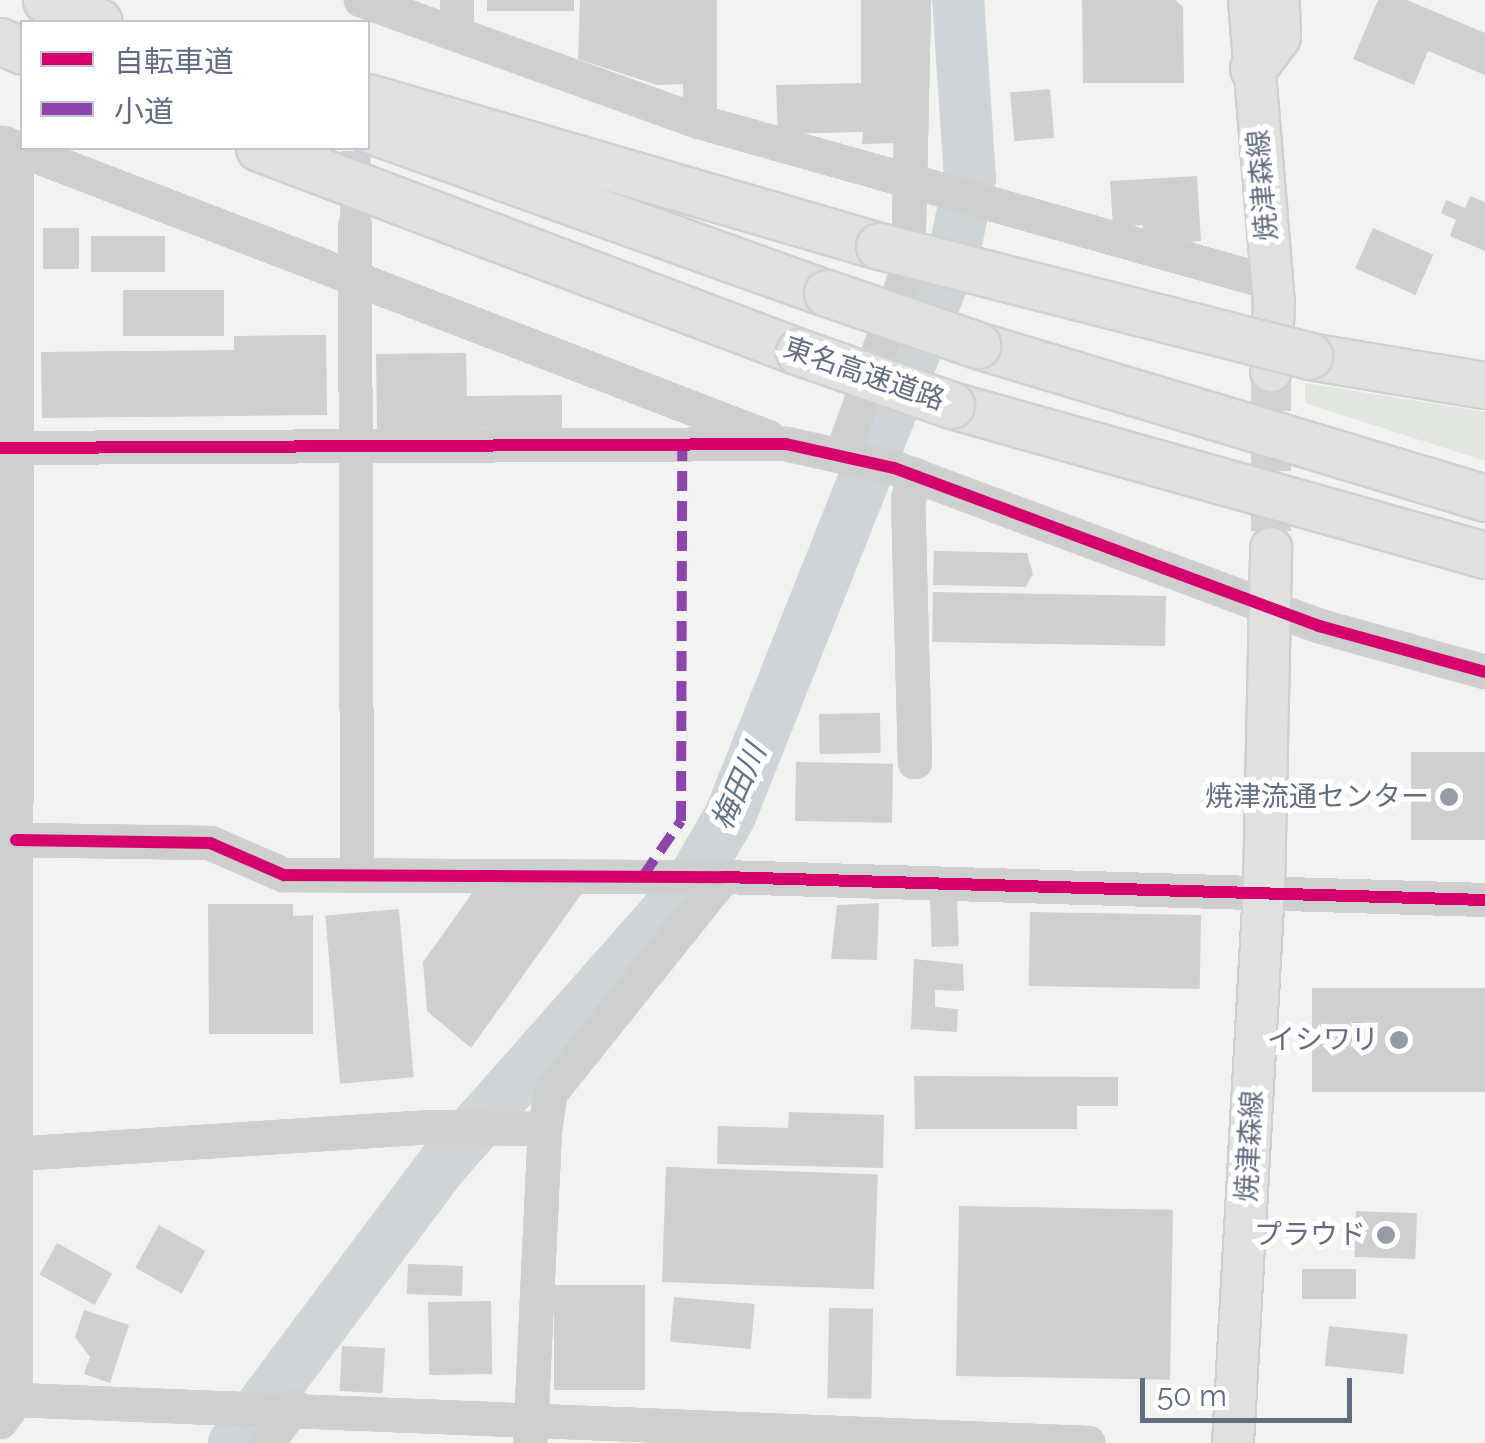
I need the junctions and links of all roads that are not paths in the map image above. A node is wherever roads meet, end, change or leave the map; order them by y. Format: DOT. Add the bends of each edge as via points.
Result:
graph roads {
  1 [pos="360,0"];
  2 [pos="700,0"];
  3 [pos="914,0"];
  4 [pos="1248,0"];
  5 [pos="1276,0"];
  6 [pos="1253,68"];
  7 [pos="370,97"];
  8 [pos="700,122"];
  9 [pos="370,130"];
  10 [pos="9,146"];
  11 [pos="264,150"];
  12 [pos="918,186"];
  13 [pos="355,226"];
  14 [pos="354,277"];
  15 [pos="1272,283"];
  16 [pos="1290,364"];
  17 [pos="1485,385"];
  18 [pos="786,444"];
  19 [pos="350,445"];
  20 [pos="10,448"];
  21 [pos="843,453"];
  22 [pos="905,472"];
  23 [pos="1485,498"];
  24 [pos="1271,548"];
  25 [pos="1485,555"];
  26 [pos="1272,605"];
  27 [pos="1485,672"];
  28 [pos="915,762"];
  29 [pos="11,825"];
  30 [pos="356,876"];
  31 [pos="723,877"];
  32 [pos="1264,889"];
  33 [pos="1485,900"];
  34 [pos="545,1129"];
  35 [pos="7,1154"];
  36 [pos="294,1408"];
  37 [pos="8,1411"];
  38 [pos="531,1431"];
  39 [pos="267,1443"];
  40 [pos="1088,1443"];
  41 [pos="1233,1443"];
  1 -- 8 [label="street"];
  2 -- 8 [label="street"];
  3 -- 12 [label="street"];
  4 -- 6 [label="main road, 焼津森線"];
  5 -- 6 [label="highway" via="1277,36"];
  6 -- 15 [label="main road, 焼津森線"];
  7 -- 16 [label="highway, bridge"];
  8 -- 12 [label="street"];
  9 -- 23 [label="highway, bridge" via="977,345"];
  10 -- 14 [label="street"];
  10 -- 20 [label="street"];
  11 -- 25 [label="highway, 東名高速道路, bridge" via="951,404"];
  12 -- 15 [label="street"];
  12 -- 21 [label="street" via="908,269"];
  13 -- 14 [label="street"];
  14 -- 18 [label="street"];
  14 -- 19 [label="street"];
  15 -- 16 [label="main road, 焼津森線"];
  16 -- 17 [label="highway"];
  18 -- 19 [label="street"];
  18 -- 21 [label="street"];
  19 -- 20 [label="street"];
  19 -- 30 [label="street"];
  20 -- 29 [label="street"];
  21 -- 22 [label="street"];
  22 -- 26 [label="street"];
  22 -- 28 [label="street"];
  24 -- 26 [label="main road, 焼津森線"];
  26 -- 27 [label="street"];
  26 -- 32 [label="main road, 焼津森線"];
  29 -- 30 [label="street" via="210,843 284,875"];
  29 -- 35 [label="street"];
  30 -- 31 [label="street"];
  31 -- 32 [label="street"];
  31 -- 34 [label="street" via="551,1092"];
  32 -- 33 [label="street"];
  32 -- 41 [label="main road, 焼津森線"];
  34 -- 35 [label="street" via="428,1127"];
  34 -- 38 [label="street"];
  35 -- 37 [label="street"];
  36 -- 37 [label="street"];
  36 -- 38 [label="street"];
  36 -- 39 [label="street"];
  38 -- 40 [label="street"];
}
